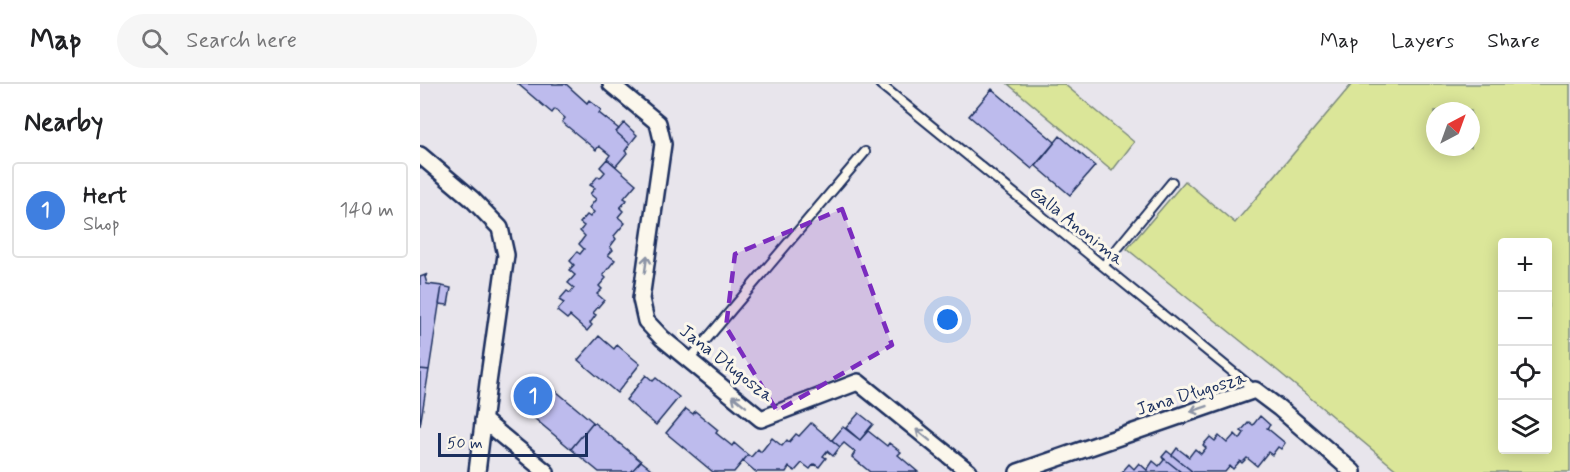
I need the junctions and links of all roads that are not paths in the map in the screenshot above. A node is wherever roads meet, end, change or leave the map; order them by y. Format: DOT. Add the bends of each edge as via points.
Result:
graph roads {
  1 [pos="611,84"];
  2 [pos="880,84"];
  3 [pos="865,152"];
  4 [pos="420,154"];
  5 [pos="1172,182"];
  6 [pos="1103,266"];
  7 [pos="689,360"];
  8 [pos="1255,390"];
  9 [pos="483,420"];
  10 [pos="477,472"];
  11 [pos="546,472"];
  12 [pos="969,472"];
  13 [pos="1018,472"];
  14 [pos="1353,472"];
  7 -- 1 [label="street, Jana Długosza, one-way" via="646,321 641,299 663,144 658,123"];
  2 -- 6 [label="lane, Galla Anonima"];
  3 -- 7 [label="lane"];
  4 -- 9 [label="street" via="472,199 500,228 503,239 506,255"];
  5 -- 6 [label="lane"];
  6 -- 8 [label="lane, Galla Anonima"];
  12 -- 7 [label="street, Jana Długosza, one-way" via="858,382 761,419"];
  8 -- 13 [label="street, Jana Długosza, one-way"];
  8 -- 14 [label="street, Jana Długosza"];
  9 -- 10 [label="street"];
  9 -- 11 [label="street"];
}
